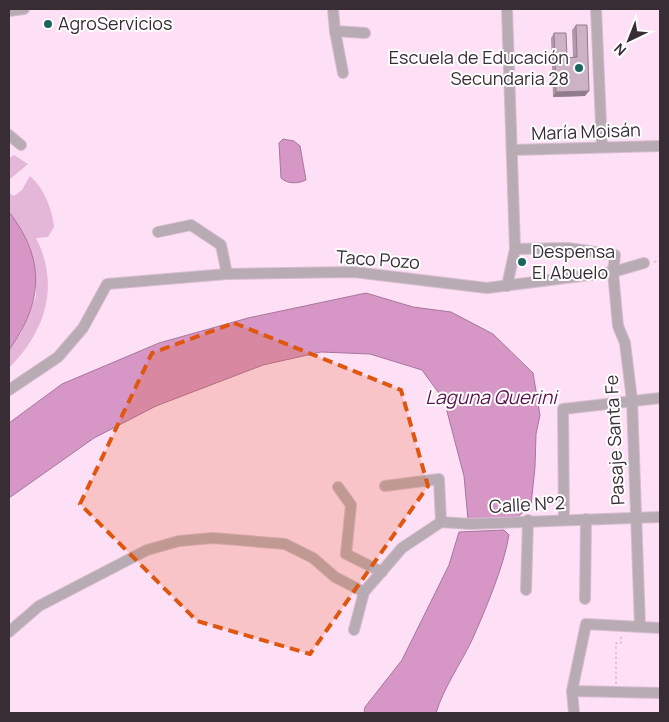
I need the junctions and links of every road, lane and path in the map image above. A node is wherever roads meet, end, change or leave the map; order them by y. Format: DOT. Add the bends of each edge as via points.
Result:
graph roads {
  1 [pos="24,9"];
  2 [pos="333,9"];
  3 [pos="507,9"];
  4 [pos="596,9"];
  5 [pos="9,11"];
  6 [pos="335,31"];
  7 [pos="365,33"];
  8 [pos="343,73"];
  9 [pos="9,135"];
  10 [pos="21,145"];
  11 [pos="660,146"];
  12 [pos="602,147"];
  13 [pos="512,150"];
  14 [pos="158,232"];
  15 [pos="515,250"];
  16 [pos="644,263"];
  17 [pos="613,272"];
  18 [pos="227,274"];
  19 [pos="507,286"];
  20 [pos="9,390"];
  21 [pos="660,398"];
  22 [pos="632,400"];
  23 [pos="385,486"];
  24 [pos="338,488"];
  25 [pos="660,517"];
  26 [pos="635,518"];
  27 [pos="564,519"];
  28 [pos="586,519"];
  29 [pos="528,520"];
  30 [pos="441,522"];
  31 [pos="382,572"];
  32 [pos="526,590"];
  33 [pos="364,592"];
  34 [pos="585,599"];
  35 [pos="640,626"];
  36 [pos="621,627"];
  37 [pos="660,628"];
  38 [pos="354,630"];
  39 [pos="9,632"];
  40 [pos="572,691"];
  41 [pos="616,692"];
  42 [pos="660,693"];
  43 [pos="574,713"];
  1 -- 5 [label="street"];
  2 -- 6 [label="street"];
  3 -- 13 [label="street"];
  4 -- 12 [label="street"];
  6 -- 7 [label="street"];
  6 -- 8 [label="street"];
  9 -- 10 [label="street"];
  11 -- 12 [label="street, María Moisán"];
  12 -- 13 [label="street, María Moisán"];
  13 -- 15 [label="street"];
  14 -- 18 [label="street" via="191,224 221,245"];
  15 -- 17 [label="street, Pasaje Santa Fe" via="568,248 614,255"];
  15 -- 19 [label="street"];
  16 -- 17 [label="street, Taco Pozo"];
  17 -- 19 [label="street, Taco Pozo"];
  17 -- 22 [label="street, Pasaje Santa Fe" via="618,326 625,343"];
  18 -- 19 [label="street, Taco Pozo" via="354,272 487,288"];
  18 -- 20 [label="street, Taco Pozo" via="107,284 83,328 58,357"];
  21 -- 22 [label="street"];
  22 -- 26 [label="street, Pasaje Santa Fe"];
  22 -- 27 [label="street" via="563,409"];
  23 -- 30 [label="street" via="439,480"];
  24 -- 31 [label="street" via="351,505 346,554"];
  25 -- 26 [label="street, Calle N°2"];
  26 -- 28 [label="street, Calle N°2"];
  26 -- 35 [label="street, Pasaje Santa Fe"];
  27 -- 28 [label="street, Calle N°2"];
  27 -- 29 [label="street, Calle N°2"];
  28 -- 34 [label="street"];
  29 -- 30 [label="street, Calle N°2" via="470,524"];
  29 -- 32 [label="street"];
  30 -- 31 [label="street" via="402,548"];
  31 -- 33 [label="street"];
  33 -- 38 [label="street"];
  33 -- 39 [label="street" via="335,577 313,558 285,544 213,538 179,541 147,550 39,606"];
  35 -- 36 [label="street"];
  35 -- 37 [label="street"];
  36 -- 40 [label="street" via="586,624"];
  36 -- 41 [label="path" via="621,643 616,643"];
  40 -- 41 [label="street"];
  40 -- 43 [label="street"];
  41 -- 42 [label="street"];
}
